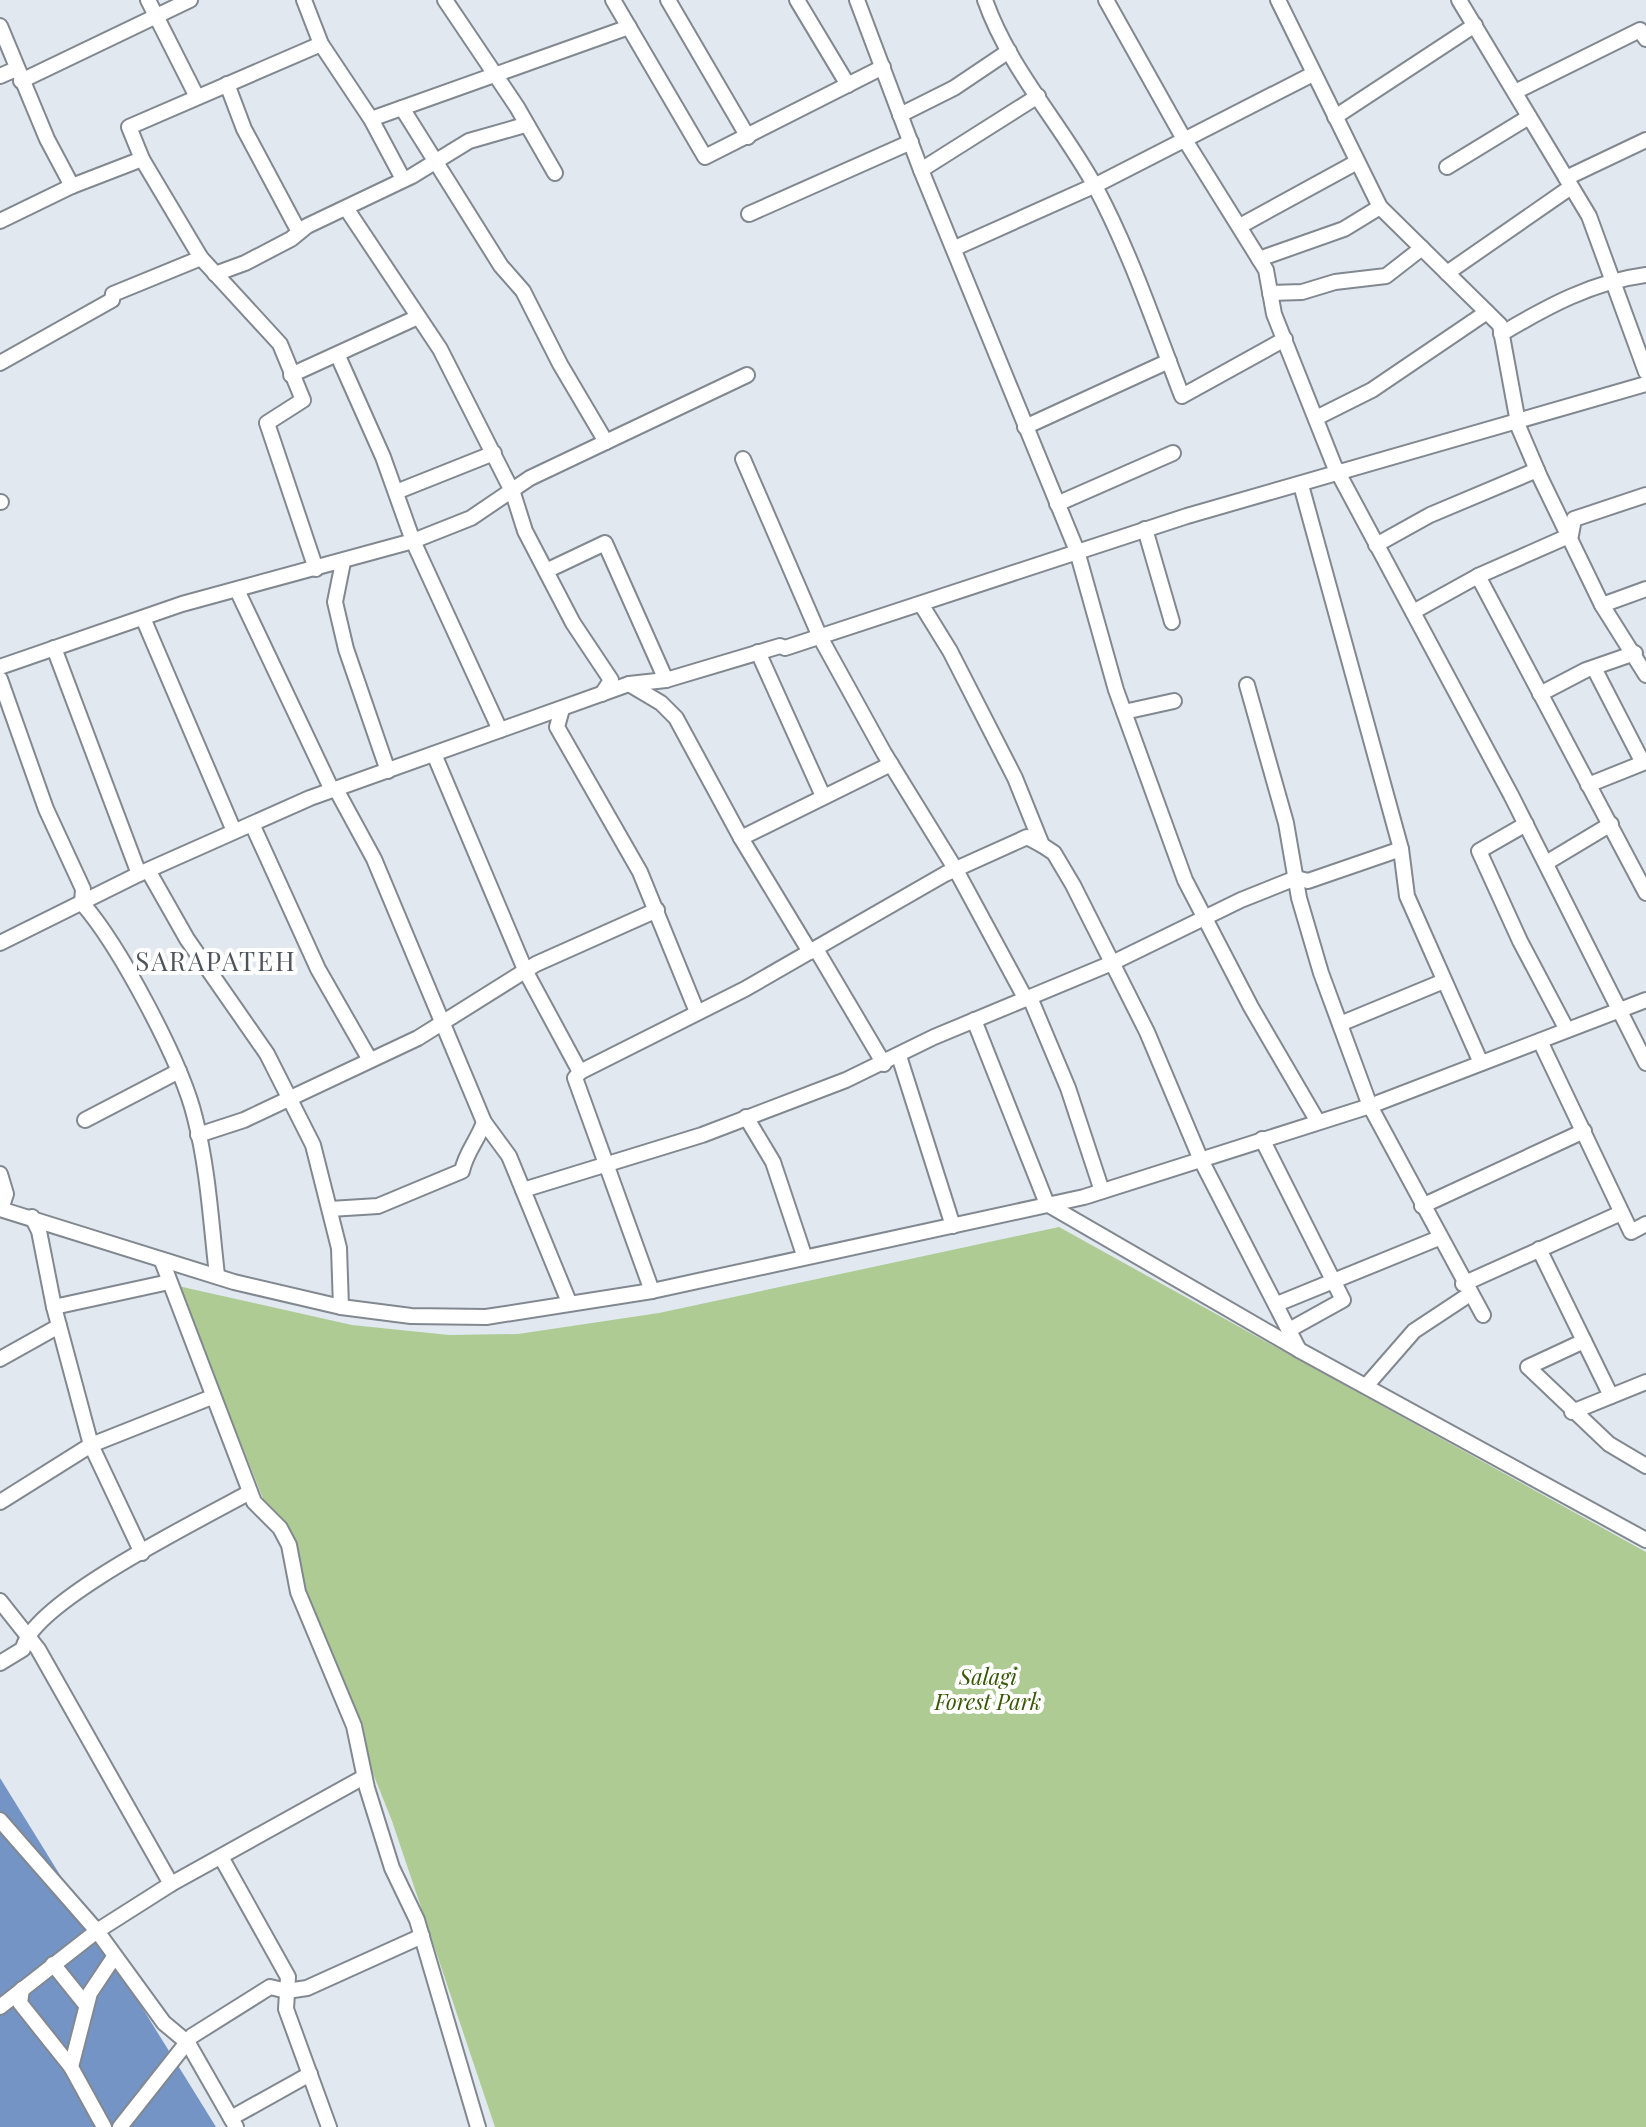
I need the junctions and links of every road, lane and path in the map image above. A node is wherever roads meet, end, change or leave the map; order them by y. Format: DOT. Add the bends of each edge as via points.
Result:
graph roads {
  1 [pos="148,0"];
  2 [pos="190,0"];
  3 [pos="304,0"];
  4 [pos="445,0"];
  5 [pos="613,0"];
  6 [pos="668,0"];
  7 [pos="797,0"];
  8 [pos="857,0"];
  9 [pos="985,0"];
  10 [pos="1106,0"];
  11 [pos="1278,0"];
  12 [pos="1459,0"];
  13 [pos="158,17"];
  14 [pos="1475,25"];
  15 [pos="0,26"];
  16 [pos="629,27"];
  17 [pos="1646,39"];
  18 [pos="321,44"];
  19 [pos="1009,51"];
  20 [pos="883,67"];
  21 [pos="495,74"];
  22 [pos="1313,74"];
  23 [pos="18,75"];
  24 [pos="0,76"];
  25 [pos="227,84"];
  26 [pos="848,85"];
  27 [pos="1515,92"];
  28 [pos="1038,96"];
  29 [pos="197,97"];
  30 [pos="402,108"];
  31 [pos="900,115"];
  32 [pos="1335,117"];
  33 [pos="1529,117"];
  34 [pos="371,119"];
  35 [pos="525,125"];
  36 [pos="748,137"];
  37 [pos="1185,140"];
  38 [pos="1646,140"];
  39 [pos="911,142"];
  40 [pos="142,159"];
  41 [pos="1357,162"];
  42 [pos="434,164"];
  43 [pos="1447,167"];
  44 [pos="921,170"];
  45 [pos="555,173"];
  46 [pos="403,179"];
  47 [pos="1569,183"];
  48 [pos="72,186"];
  49 [pos="1095,186"];
  50 [pos="1380,207"];
  51 [pos="346,208"];
  52 [pos="749,214"];
  53 [pos="0,221"];
  54 [pos="1240,226"];
  55 [pos="299,232"];
  56 [pos="955,248"];
  57 [pos="1422,248"];
  58 [pos="201,258"];
  59 [pos="1259,259"];
  60 [pos="1447,273"];
  61 [pos="215,274"];
  62 [pos="1646,275"];
  63 [pos="1613,279"];
  64 [pos="1270,293"];
  65 [pos="1487,312"];
  66 [pos="418,317"];
  67 [pos="1501,334"];
  68 [pos="1285,339"];
  69 [pos="338,356"];
  70 [pos="1169,361"];
  71 [pos="0,363"];
  72 [pos="1646,372"];
  73 [pos="291,375"];
  74 [pos="747,375"];
  75 [pos="1646,384"];
  76 [pos="1316,418"];
  77 [pos="1518,421"];
  78 [pos="1025,427"];
  79 [pos="606,442"];
  80 [pos="494,453"];
  81 [pos="1173,453"];
  82 [pos="743,459"];
  83 [pos="1537,470"];
  84 [pos="1339,474"];
  85 [pos="1301,485"];
  86 [pos="396,492"];
  87 [pos="513,493"];
  88 [pos="1646,495"];
  89 [pos="1057,504"];
  90 [pos="1145,529"];
  91 [pos="1571,535"];
  92 [pos="413,541"];
  93 [pos="1376,545"];
  94 [pos="1077,551"];
  95 [pos="343,562"];
  96 [pos="316,569"];
  97 [pos="546,571"];
  98 [pos="1478,576"];
  99 [pos="1646,589"];
  100 [pos="237,590"];
  101 [pos="921,604"];
  102 [pos="1602,605"];
  103 [pos="1413,612"];
  104 [pos="143,618"];
  105 [pos="1172,622"];
  106 [pos="820,637"];
  107 [pos="54,648"];
  108 [pos="758,652"];
  109 [pos="1635,653"];
  110 [pos="0,667"];
  111 [pos="1594,668"];
  112 [pos="1646,674"];
  113 [pos="0,679"];
  114 [pos="666,680"];
  115 [pos="629,684"];
  116 [pos="1247,685"];
  117 [pos="602,694"];
  118 [pos="1540,694"];
  119 [pos="1174,701"];
  120 [pos="562,709"];
  121 [pos="1124,712"];
  122 [pos="500,730"];
  123 [pos="434,754"];
  124 [pos="891,764"];
  125 [pos="388,771"];
  126 [pos="1588,785"];
  127 [pos="337,791"];
  128 [pos="823,796"];
  129 [pos="252,824"];
  130 [pos="1526,824"];
  131 [pos="1611,824"];
  132 [pos="234,831"];
  133 [pos="741,838"];
  134 [pos="1042,845"];
  135 [pos="1401,849"];
  136 [pos="1546,863"];
  137 [pos="956,870"];
  138 [pos="144,873"];
  139 [pos="1642,874"];
  140 [pos="1296,878"];
  141 [pos="1646,893"];
  142 [pos="82,903"];
  143 [pos="657,910"];
  144 [pos="1205,918"];
  145 [pos="0,943"];
  146 [pos="813,951"];
  147 [pos="1112,963"];
  148 [pos="526,972"];
  149 [pos="1444,981"];
  150 [pos="1031,1000"];
  151 [pos="1646,1000"];
  152 [pos="1621,1009"];
  153 [pos="697,1012"];
  154 [pos="974,1020"];
  155 [pos="443,1022"];
  156 [pos="1340,1024"];
  157 [pos="1567,1030"];
  158 [pos="1540,1041"];
  159 [pos="899,1056"];
  160 [pos="370,1060"];
  161 [pos="1481,1063"];
  162 [pos="1646,1063"];
  163 [pos="884,1064"];
  164 [pos="179,1071"];
  165 [pos="580,1072"];
  166 [pos="291,1097"];
  167 [pos="1370,1106"];
  168 [pos="746,1117"];
  169 [pos="85,1120"];
  170 [pos="484,1122"];
  171 [pos="1318,1122"];
  172 [pos="1584,1131"];
  173 [pos="198,1135"];
  174 [pos="1262,1139"];
  175 [pos="1201,1160"];
  176 [pos="605,1167"];
  177 [pos="0,1174"];
  178 [pos="523,1190"];
  179 [pos="1102,1191"];
  180 [pos="1047,1204"];
  181 [pos="1422,1206"];
  182 [pos="1,1209"];
  183 [pos="330,1209"];
  184 [pos="1621,1213"];
  185 [pos="32,1217"];
  186 [pos="1646,1224"];
  187 [pos="953,1226"];
  188 [pos="1439,1238"];
  189 [pos="1539,1249"];
  190 [pos="804,1255"];
  191 [pos="162,1261"];
  192 [pos="217,1275"];
  193 [pos="1334,1279"];
  194 [pos="169,1282"];
  195 [pos="1466,1289"];
  196 [pos="652,1291"];
  197 [pos="569,1302"];
  198 [pos="1277,1304"];
  199 [pos="54,1307"];
  200 [pos="341,1307"];
  201 [pos="1483,1315"];
  202 [pos="59,1326"];
  203 [pos="1289,1330"];
  204 [pos="1584,1341"];
  205 [pos="1299,1350"];
  206 [pos="0,1359"];
  207 [pos="1646,1382"];
  208 [pos="1366,1386"];
  209 [pos="1611,1396"];
  210 [pos="212,1397"];
  211 [pos="1572,1412"];
  212 [pos="91,1445"];
  213 [pos="1646,1466"];
  214 [pos="250,1492"];
  215 [pos="0,1502"];
  216 [pos="1646,1540"];
  217 [pos="142,1553"];
  218 [pos="0,1601"];
  219 [pos="25,1635"];
  220 [pos="0,1663"];
  221 [pos="364,1777"];
  222 [pos="0,1820"];
  223 [pos="221,1857"];
  224 [pos="171,1884"];
  225 [pos="97,1931"];
  226 [pos="422,1936"];
  227 [pos="114,1957"];
  228 [pos="53,1964"];
  229 [pos="22,1989"];
  230 [pos="287,1991"];
  231 [pos="86,2005"];
  232 [pos="0,2007"];
  233 [pos="188,2043"];
  234 [pos="71,2067"];
  235 [pos="310,2074"];
  236 [pos="234,2122"];
  237 [pos="104,2127"];
  238 [pos="120,2127"];
  239 [pos="329,2127"];
  240 [pos="478,2127"];
  1 -- 13 [label="street"];
  2 -- 13 [label="street"];
  3 -- 18 [label="street"];
  4 -- 21 [label="street"];
  5 -- 16 [label="street"];
  6 -- 36 [label="street"];
  7 -- 26 [label="street"];
  8 -- 20 [label="street"];
  9 -- 19 [label="street"];
  10 -- 37 [label="street"];
  11 -- 22 [label="street"];
  12 -- 14 [label="street"];
  13 -- 23 [label="street"];
  13 -- 29 [label="street"];
  14 -- 27 [label="street"];
  14 -- 32 [label="street"];
  15 -- 23 [label="street"];
  16 -- 21 [label="street"];
  16 -- 36 [label="street" via="705,157"];
  17 -- 27 [label="street" via="1640,30"];
  18 -- 25 [label="street"];
  18 -- 34 [label="street"];
  19 -- 28 [label="street"];
  19 -- 31 [label="street" via="954,88"];
  20 -- 26 [label="street"];
  20 -- 31 [label="street"];
  21 -- 30 [label="street"];
  21 -- 35 [label="street"];
  22 -- 32 [label="street"];
  22 -- 37 [label="street"];
  23 -- 24 [label="street"];
  23 -- 48 [label="street"];
  25 -- 29 [label="street"];
  25 -- 55 [label="street" via="244,129"];
  26 -- 36 [label="street"];
  27 -- 33 [label="street"];
  28 -- 44 [label="street"];
  28 -- 49 [label="street"];
  29 -- 40 [label="street" via="129,127"];
  30 -- 34 [label="street"];
  30 -- 42 [label="street"];
  31 -- 39 [label="street"];
  32 -- 41 [label="street"];
  33 -- 43 [label="street"];
  33 -- 47 [label="street"];
  34 -- 46 [label="street"];
  35 -- 42 [label="street" via="469,141"];
  35 -- 45 [label="street"];
  37 -- 49 [label="street"];
  37 -- 54 [label="street"];
  38 -- 47 [label="street"];
  39 -- 44 [label="street"];
  39 -- 52 [label="street"];
  40 -- 48 [label="street"];
  40 -- 58 [label="street"];
  41 -- 50 [label="street"];
  41 -- 54 [label="street"];
  42 -- 46 [label="street"];
  42 -- 79 [label="street" via="523,291"];
  44 -- 56 [label="street"];
  46 -- 51 [label="street"];
  47 -- 60 [label="street"];
  47 -- 63 [label="street" via="1589,216"];
  48 -- 53 [label="street"];
  49 -- 56 [label="street"];
  49 -- 70 [label="street"];
  50 -- 57 [label="street"];
  50 -- 59 [label="street" via="1344,229"];
  51 -- 55 [label="street"];
  51 -- 66 [label="street"];
  54 -- 59 [label="street"];
  55 -- 61 [label="street"];
  56 -- 78 [label="street"];
  57 -- 60 [label="street"];
  57 -- 64 [label="street" via="1386,276"];
  58 -- 61 [label="street"];
  58 -- 71 [label="street" via="113,294 112,300"];
  59 -- 64 [label="street"];
  60 -- 65 [label="street"];
  61 -- 73 [label="street" via="280,344"];
  62 -- 63 [label="street"];
  63 -- 67 [label="street" via="1552,303"];
  63 -- 72 [label="street"];
  64 -- 68 [label="street"];
  65 -- 67 [label="street"];
  65 -- 76 [label="street" via="1372,390"];
  66 -- 69 [label="street"];
  66 -- 80 [label="street"];
  67 -- 77 [label="street"];
  68 -- 70 [label="street" via="1182,396"];
  68 -- 76 [label="street"];
  69 -- 73 [label="street"];
  69 -- 86 [label="street"];
  70 -- 78 [label="street"];
  73 -- 96 [label="street" via="303,400 267,423"];
  74 -- 79 [label="street"];
  75 -- 77 [label="street"];
  76 -- 84 [label="street"];
  77 -- 83 [label="street"];
  77 -- 84 [label="street"];
  78 -- 89 [label="street"];
  79 -- 87 [label="street" via="530,478"];
  80 -- 86 [label="street"];
  80 -- 87 [label="street"];
  81 -- 89 [label="street"];
  82 -- 106 [label="street"];
  83 -- 91 [label="street"];
  83 -- 93 [label="street" via="1430,515"];
  84 -- 85 [label="street"];
  84 -- 93 [label="street"];
  85 -- 90 [label="street"];
  85 -- 135 [label="street"];
  86 -- 92 [label="street"];
  87 -- 92 [label="street" via="471,518"];
  87 -- 97 [label="street"];
  88 -- 91 [label="street" via="1574,519"];
  89 -- 94 [label="street"];
  90 -- 94 [label="street"];
  90 -- 105 [label="street"];
  91 -- 98 [label="street"];
  91 -- 102 [label="street"];
  92 -- 95 [label="street"];
  92 -- 122 [label="street"];
  93 -- 103 [label="street"];
  94 -- 101 [label="street"];
  94 -- 121 [label="street"];
  95 -- 96 [label="street"];
  95 -- 125 [label="street" via="335,602"];
  96 -- 100 [label="street"];
  97 -- 114 [label="street" via="605,543"];
  97 -- 117 [label="street" via="611,680"];
  98 -- 103 [label="street"];
  98 -- 118 [label="street"];
  99 -- 102 [label="street"];
  100 -- 104 [label="street"];
  100 -- 127 [label="street" via="331,788"];
  101 -- 106 [label="street"];
  101 -- 134 [label="street" via="1015,778"];
  102 -- 109 [label="street"];
  103 -- 130 [label="street"];
  104 -- 107 [label="street"];
  104 -- 132 [label="street"];
  106 -- 108 [label="street"];
  106 -- 124 [label="street"];
  107 -- 110 [label="street"];
  107 -- 138 [label="street"];
  108 -- 114 [label="street"];
  108 -- 128 [label="street"];
  109 -- 111 [label="street"];
  109 -- 112 [label="street"];
  111 -- 118 [label="street"];
  111 -- 126 [label="street" via="1643,763"];
  113 -- 142 [label="street" via="46,809 83,889"];
  114 -- 115 [label="street"];
  115 -- 117 [label="street"];
  115 -- 133 [label="street" via="676,718"];
  116 -- 140 [label="street"];
  117 -- 120 [label="street"];
  118 -- 126 [label="street"];
  119 -- 121 [label="street"];
  120 -- 122 [label="street"];
  120 -- 143 [label="street" via="557,727"];
  121 -- 144 [label="street" via="1185,880"];
  122 -- 123 [label="street"];
  123 -- 125 [label="street"];
  123 -- 148 [label="street"];
  124 -- 128 [label="street"];
  124 -- 137 [label="street"];
  125 -- 127 [label="street"];
  126 -- 131 [label="street"];
  127 -- 129 [label="street"];
  127 -- 155 [label="street" via="374,859"];
  128 -- 133 [label="street"];
  129 -- 132 [label="street"];
  129 -- 160 [label="street" via="318,969"];
  130 -- 136 [label="street"];
  130 -- 157 [label="street" via="1479,851"];
  131 -- 136 [label="street"];
  131 -- 139 [label="street"];
  132 -- 138 [label="street"];
  133 -- 146 [label="street"];
  134 -- 137 [label="street" via="1027,837"];
  134 -- 147 [label="street" via="1054,853 1073,885"];
  135 -- 140 [label="street" via="1308,881"];
  135 -- 149 [label="street" via="1407,896"];
  136 -- 152 [label="street"];
  137 -- 146 [label="street"];
  137 -- 150 [label="street"];
  138 -- 142 [label="street"];
  138 -- 166 [label="street"];
  139 -- 141 [label="street"];
  140 -- 144 [label="street"];
  140 -- 156 [label="street"];
  142 -- 145 [label="street"];
  142 -- 164 [label="street" via="103,931"];
  143 -- 148 [label="street"];
  143 -- 153 [label="street"];
  144 -- 147 [label="street"];
  144 -- 171 [label="street"];
  146 -- 153 [label="street"];
  146 -- 163 [label="street"];
  147 -- 150 [label="street"];
  147 -- 175 [label="street"];
  148 -- 155 [label="street"];
  148 -- 165 [label="street"];
  149 -- 156 [label="street"];
  149 -- 161 [label="street"];
  150 -- 154 [label="street"];
  150 -- 179 [label="street" via="1068,1088"];
  151 -- 152 [label="street"];
  152 -- 157 [label="street"];
  152 -- 162 [label="street"];
  153 -- 165 [label="street"];
  154 -- 159 [label="street"];
  154 -- 180 [label="street"];
  155 -- 160 [label="street"];
  155 -- 170 [label="street"];
  156 -- 167 [label="street"];
  157 -- 158 [label="street"];
  158 -- 161 [label="street"];
  158 -- 172 [label="street"];
  159 -- 163 [label="street"];
  159 -- 187 [label="street"];
  160 -- 166 [label="street"];
  161 -- 167 [label="street"];
  163 -- 168 [label="street"];
  164 -- 169 [label="street"];
  164 -- 173 [label="street"];
  165 -- 176 [label="street" via="575,1078"];
  166 -- 173 [label="street"];
  166 -- 183 [label="street" via="313,1145"];
  167 -- 171 [label="street"];
  167 -- 181 [label="street"];
  168 -- 176 [label="street"];
  168 -- 190 [label="street" via="773,1162"];
  170 -- 178 [label="street" via="509,1156"];
  170 -- 183 [label="street" via="462,1171 378,1206"];
  171 -- 174 [label="street"];
  172 -- 181 [label="street"];
  172 -- 184 [label="street"];
  173 -- 192 [label="street"];
  174 -- 175 [label="street"];
  174 -- 193 [label="street"];
  175 -- 179 [label="street"];
  175 -- 198 [label="street"];
  176 -- 178 [label="street"];
  176 -- 196 [label="street"];
  177 -- 182 [label="street" via="6,1194"];
  178 -- 197 [label="street"];
  179 -- 180 [label="street"];
  180 -- 187 [label="street"];
  180 -- 205 [label="street"];
  181 -- 188 [label="street"];
  182 -- 185 [label="street"];
  183 -- 200 [label="street" via="339,1248"];
  184 -- 186 [label="street" via="1631,1232"];
  184 -- 189 [label="street"];
  185 -- 191 [label="street"];
  185 -- 199 [label="street"];
  187 -- 190 [label="street"];
  188 -- 193 [label="street"];
  188 -- 195 [label="street"];
  189 -- 195 [label="street"];
  189 -- 204 [label="street"];
  190 -- 196 [label="street"];
  191 -- 192 [label="street"];
  191 -- 194 [label="street"];
  192 -- 200 [label="street"];
  193 -- 198 [label="street"];
  193 -- 203 [label="street" via="1343,1300"];
  194 -- 199 [label="street"];
  194 -- 210 [label="street"];
  195 -- 201 [label="street"];
  195 -- 208 [label="street" via="1414,1331"];
  196 -- 197 [label="street"];
  197 -- 200 [label="street" via="466,1319"];
  198 -- 203 [label="street"];
  199 -- 202 [label="street"];
  202 -- 206 [label="street"];
  202 -- 212 [label="street"];
  203 -- 205 [label="street"];
  204 -- 209 [label="street"];
  204 -- 211 [label="street" via="1528,1367"];
  205 -- 208 [label="street"];
  207 -- 209 [label="street"];
  208 -- 216 [label="street"];
  209 -- 211 [label="street"];
  210 -- 212 [label="street"];
  210 -- 214 [label="street"];
  211 -- 213 [label="street" via="1609,1444"];
  212 -- 215 [label="street"];
  212 -- 217 [label="street"];
  214 -- 217 [label="street"];
  214 -- 221 [label="street" via="289,1545 298,1592 354,1726"];
  217 -- 219 [label="street" via="83,1586"];
  218 -- 219 [label="street"];
  219 -- 220 [label="street" via="23,1649"];
  219 -- 224 [label="street" via="38,1649"];
  221 -- 223 [label="street"];
  221 -- 226 [label="street" via="392,1868"];
  222 -- 225 [label="street"];
  223 -- 224 [label="street"];
  223 -- 230 [label="street" via="288,1977"];
  224 -- 225 [label="street"];
  225 -- 227 [label="street"];
  225 -- 228 [label="street"];
  226 -- 230 [label="street" via="307,1988"];
  226 -- 240 [label="street"];
  227 -- 231 [label="street"];
  227 -- 233 [label="street" via="164,2023"];
  228 -- 229 [label="street"];
  228 -- 231 [label="street"];
  229 -- 232 [label="street"];
  229 -- 234 [label="street" via="20,2003"];
  230 -- 233 [label="street" via="270,1987"];
  230 -- 235 [label="street" via="286,2009"];
  231 -- 234 [label="street"];
  233 -- 236 [label="street"];
  233 -- 238 [label="street" via="165,2065"];
  234 -- 237 [label="street"];
  235 -- 236 [label="street"];
  235 -- 239 [label="street"];
}
